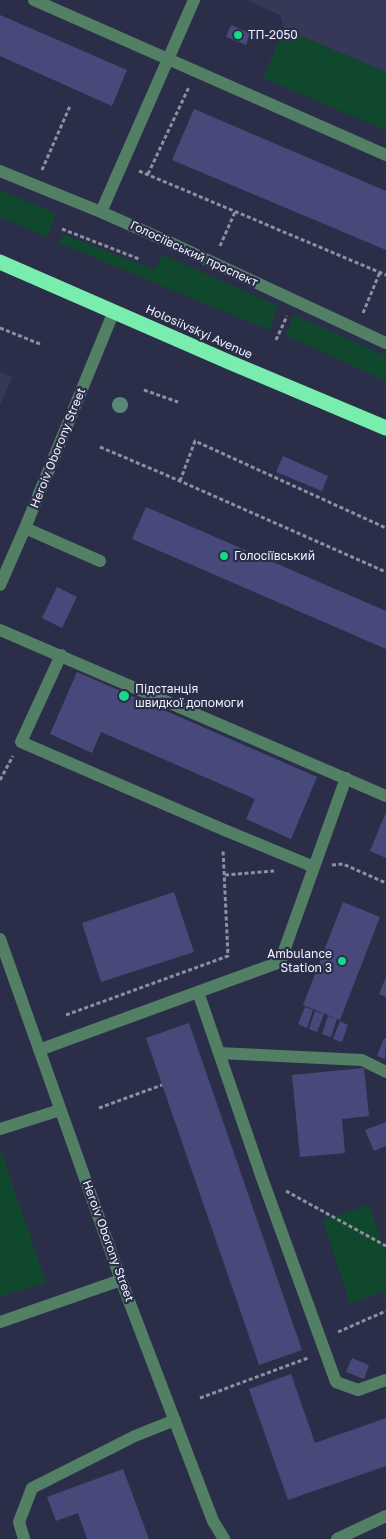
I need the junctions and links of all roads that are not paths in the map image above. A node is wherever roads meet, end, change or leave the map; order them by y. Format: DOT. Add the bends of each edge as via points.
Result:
graph roads {
  1 [pos="34,0"];
  2 [pos="194,0"];
  3 [pos="168,60"];
  4 [pos="386,155"];
  5 [pos="0,171"];
  6 [pos="101,212"];
  7 [pos="0,262"];
  8 [pos="114,311"];
  9 [pos="386,343"];
  10 [pos="386,428"];
  11 [pos="25,528"];
  12 [pos="100,561"];
  13 [pos="0,585"];
  14 [pos="0,630"];
  15 [pos="61,655"];
  16 [pos="346,778"];
  17 [pos="386,796"];
  18 [pos="314,866"];
  19 [pos="0,939"];
  20 [pos="198,992"];
  21 [pos="39,1050"];
  22 [pos="219,1053"];
  23 [pos="386,1072"];
  24 [pos="60,1110"];
  25 [pos="0,1128"];
  26 [pos="121,1280"];
  27 [pos="0,1322"];
  28 [pos="386,1380"];
  29 [pos="175,1420"];
  30 [pos="386,1516"];
  31 [pos="24,1539"];
  32 [pos="224,1539"];
  33 [pos="337,1539"];
  1 -- 3 [label="street"];
  2 -- 3 [label="street"];
  3 -- 4 [label="street"];
  3 -- 6 [label="street"];
  5 -- 6 [label="street, Голосіївський проспект"];
  6 -- 9 [label="street, Голосіївський проспект"];
  7 -- 8 [label="highway, Holosiivskyi Avenue"];
  8 -- 10 [label="highway, Holosiivskyi Avenue"];
  8 -- 11 [label="street, Heroiv Oborony Street"];
  11 -- 12 [label="street"];
  11 -- 13 [label="street, Heroiv Oborony Street"];
  14 -- 15 [label="street"];
  15 -- 16 [label="street"];
  15 -- 18 [label="street" via="21,742"];
  16 -- 17 [label="street"];
  16 -- 18 [label="street"];
  18 -- 20 [label="street" via="280,962"];
  19 -- 21 [label="street, Heroiv Oborony Street"];
  20 -- 21 [label="street"];
  20 -- 22 [label="street"];
  21 -- 24 [label="street, Heroiv Oborony Street"];
  22 -- 23 [label="street" via="362,1060"];
  22 -- 28 [label="street" via="336,1382 358,1390"];
  24 -- 25 [label="street"];
  24 -- 26 [label="street, Heroiv Oborony Street"];
  26 -- 27 [label="street"];
  26 -- 29 [label="street, Heroiv Oborony Street"];
  29 -- 31 [label="street" via="135,1436 32,1488 19,1522"];
  29 -- 32 [label="street, Heroiv Oborony Street" via="213,1520"];
  30 -- 33 [label="street"];
}
